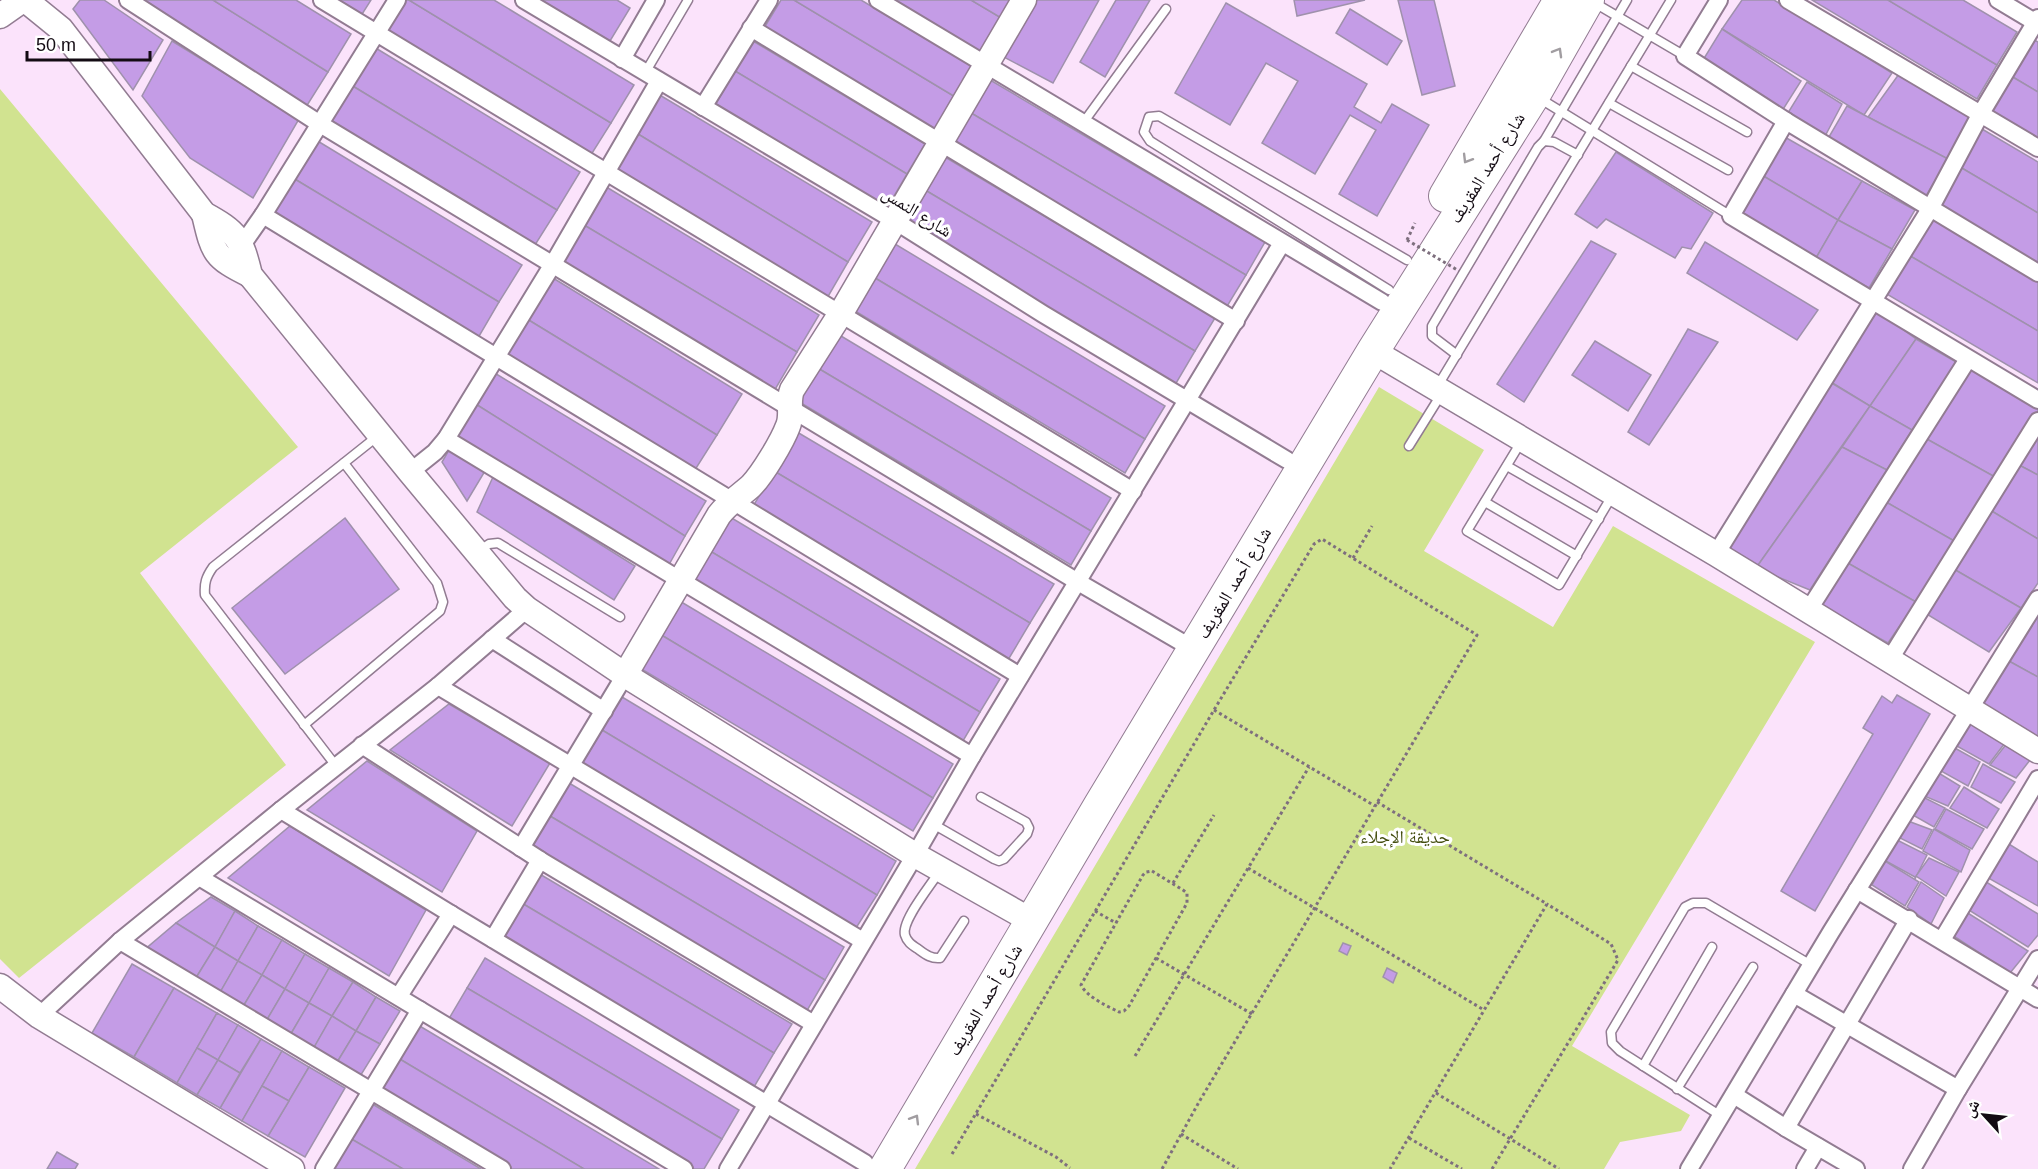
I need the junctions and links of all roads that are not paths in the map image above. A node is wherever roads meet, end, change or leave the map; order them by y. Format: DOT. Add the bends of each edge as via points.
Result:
graph roads {
  1 [pos="128,0"];
  2 [pos="322,0"];
  3 [pos="397,0"];
  4 [pos="524,0"];
  5 [pos="656,0"];
  6 [pos="688,0"];
  7 [pos="769,0"];
  8 [pos="878,0"];
  9 [pos="1024,0"];
  10 [pos="1560,0"];
  11 [pos="1589,0"];
  12 [pos="1627,0"];
  13 [pos="1671,0"];
  14 [pos="1719,0"];
  15 [pos="1788,0"];
  16 [pos="1998,0"];
  17 [pos="31,1"];
  18 [pos="1166,9"];
  19 [pos="1618,15"];
  20 [pos="0,16"];
  21 [pos="2037,22"];
  22 [pos="751,28"];
  23 [pos="377,33"];
  24 [pos="1650,35"];
  25 [pos="1685,56"];
  26 [pos="622,59"];
  27 [pos="986,66"];
  28 [pos="1631,66"];
  29 [pos="652,77"];
  30 [pos="1533,95"];
  31 [pos="1609,104"];
  32 [pos="703,107"];
  33 [pos="1562,111"];
  34 [pos="1980,115"];
  35 [pos="1786,121"];
  36 [pos="1083,123"];
  37 [pos="320,124"];
  38 [pos="1593,130"];
  39 [pos="1747,132"];
  40 [pos="1495,135"];
  41 [pos="1544,141"];
  42 [pos="941,142"];
  43 [pos="2038,148"];
  44 [pos="1578,155"];
  45 [pos="1728,170"];
  46 [pos="606,172"];
  47 [pos="1930,209"];
  48 [pos="1731,216"];
  49 [pos="259,219"];
  50 [pos="895,221"];
  51 [pos="227,238"];
  52 [pos="1282,243"];
  53 [pos="1407,250"];
  54 [pos="553,264"];
  55 [pos="2038,273"];
  56 [pos="250,275"];
  57 [pos="1386,296"];
  58 [pos="1873,302"];
  59 [pos="841,313"];
  60 [pos="1236,321"];
  61 [pos="1373,351"];
  62 [pos="1457,355"];
  63 [pos="496,358"];
  64 [pos="1968,359"];
  65 [pos="1440,390"];
  66 [pos="2038,400"];
  67 [pos="1187,401"];
  68 [pos="789,406"];
  69 [pos="2038,421"];
  70 [pos="379,435"];
  71 [pos="446,439"];
  72 [pos="1523,439"];
  73 [pos="1409,446"];
  74 [pos="1287,460"];
  75 [pos="344,463"];
  76 [pos="1507,466"];
  77 [pos="410,472"];
  78 [pos="1133,490"];
  79 [pos="1614,493"];
  80 [pos="732,502"];
  81 [pos="1485,502"];
  82 [pos="1599,519"];
  83 [pos="477,552"];
  84 [pos="1716,554"];
  85 [pos="1577,556"];
  86 [pos="682,582"];
  87 [pos="1078,582"];
  88 [pos="2038,599"];
  89 [pos="527,609"];
  90 [pos="1808,611"];
  91 [pos="620,617"];
  92 [pos="492,639"];
  93 [pos="1183,643"];
  94 [pos="1890,659"];
  95 [pos="625,675"];
  96 [pos="1020,676"];
  97 [pos="438,686"];
  98 [pos="1969,708"];
  99 [pos="604,711"];
  100 [pos="304,725"];
  101 [pos="362,745"];
  102 [pos="2038,751"];
  103 [pos="972,756"];
  104 [pos="571,765"];
  105 [pos="336,766"];
  106 [pos="2038,779"];
  107 [pos="981,797"];
  108 [pos="281,810"];
  109 [pos="933,824"];
  110 [pos="521,848"];
  111 [pos="915,855"];
  112 [pos="540,860"];
  113 [pos="941,870"];
  114 [pos="199,877"];
  115 [pos="1857,890"];
  116 [pos="450,914"];
  117 [pos="1024,916"];
  118 [pos="1909,920"];
  119 [pos="964,921"];
  120 [pos="492,939"];
  121 [pos="1942,940"];
  122 [pos="120,941"];
  123 [pos="863,941"];
  124 [pos="1712,947"];
  125 [pos="2038,959"];
  126 [pos="1811,965"];
  127 [pos="1753,967"];
  128 [pos="0,986"];
  129 [pos="2020,988"];
  130 [pos="1794,994"];
  131 [pos="399,996"];
  132 [pos="2038,999"];
  133 [pos="420,1010"];
  134 [pos="39,1016"];
  135 [pos="814,1024"];
  136 [pos="1846,1025"];
  137 [pos="1643,1066"];
  138 [pos="1677,1089"];
  139 [pos="1958,1089"];
  140 [pos="370,1090"];
  141 [pos="1734,1095"];
  142 [pos="767,1104"];
  143 [pos="1721,1116"];
  144 [pos="1786,1128"];
  145 [pos="1818,1147"];
  146 [pos="870,1167"];
  147 [pos="292,1169"];
  148 [pos="324,1169"];
  149 [pos="502,1169"];
  150 [pos="684,1169"];
  151 [pos="728,1169"];
  152 [pos="1689,1169"];
  153 [pos="1805,1169"];
  154 [pos="1856,1169"];
  155 [pos="1912,1169"];
  1 -- 37 [label="street"];
  2 -- 23 [label="street"];
  3 -- 23 [label="street"];
  4 -- 26 [label="street, شارع النمس"];
  5 -- 26 [label="street"];
  6 -- 29 [label="lane"];
  7 -- 22 [label="street"];
  8 -- 27 [label="street"];
  9 -- 27 [label="street"];
  10 -- 40 [label="highway, شارع أحمد المقريف"];
  11 -- 19 [label="lane"];
  30 -- 11 [label="highway, شارع أحمد المقريف, one-way"];
  12 -- 19 [label="lane"];
  13 -- 24 [label="lane"];
  14 -- 25 [label="street"];
  15 -- 34 [label="street"];
  16 -- 21 [label="street"];
  17 -- 20 [label="street"];
  17 -- 51 [label="street" via="61,29 204,214"];
  18 -- 36 [label="lane"];
  19 -- 24 [label="lane"];
  19 -- 33 [label="lane"];
  21 -- 34 [label="street"];
  22 -- 32 [label="street"];
  22 -- 42 [label="street"];
  23 -- 37 [label="street"];
  23 -- 46 [label="street"];
  24 -- 25 [label="lane"];
  24 -- 28 [label="lane"];
  25 -- 35 [label="street"];
  26 -- 29 [label="street, شارع النمس"];
  27 -- 36 [label="street"];
  27 -- 42 [label="street"];
  28 -- 31 [label="lane"];
  28 -- 39 [label="lane"];
  29 -- 32 [label="street, شارع النمس"];
  29 -- 46 [label="street"];
  30 -- 33 [label="lane"];
  30 -- 40 [label="highway, شارع أحمد المقريف"];
  31 -- 38 [label="lane"];
  31 -- 45 [label="lane"];
  32 -- 50 [label="street, شارع النمس"];
  33 -- 38 [label="lane"];
  33 -- 41 [label="lane"];
  34 -- 43 [label="street"];
  34 -- 47 [label="street"];
  35 -- 47 [label="street"];
  35 -- 48 [label="street"];
  36 -- 52 [label="street"];
  37 -- 49 [label="street"];
  37 -- 54 [label="street"];
  38 -- 44 [label="lane"];
  38 -- 48 [label="lane"];
  40 -- 53 [label="highway, شارع أحمد المقريف, one-way"];
  40 -- 61 [label="highway, شارع أحمد المقريف"];
  41 -- 44 [label="lane"];
  41 -- 62 [label="lane" via="1432,326 1432,336"];
  42 -- 50 [label="street"];
  42 -- 60 [label="street"];
  44 -- 62 [label="lane"];
  46 -- 54 [label="street"];
  46 -- 59 [label="street"];
  47 -- 55 [label="street"];
  47 -- 58 [label="street"];
  48 -- 58 [label="street"];
  49 -- 51 [label="street"];
  49 -- 63 [label="street"];
  50 -- 59 [label="street"];
  50 -- 67 [label="street, شارع النمس"];
  51 -- 56 [label="street"];
  51 -- 56 [label="street" via="213,249"];
  52 -- 57 [label="street"];
  52 -- 60 [label="street"];
  53 -- 57 [label="highway, شارع أحمد المقريف"];
  53 -- 57 [label="lane" via="1159,116 1149,117 1144,132 1150,141"];
  54 -- 63 [label="street"];
  54 -- 68 [label="street"];
  56 -- 70 [label="street"];
  57 -- 74 [label="highway, شارع أحمد المقريف"];
  58 -- 64 [label="street"];
  58 -- 84 [label="street"];
  59 -- 68 [label="street" via="792,390"];
  59 -- 78 [label="street"];
  60 -- 67 [label="street"];
  61 -- 65 [label="street"];
  61 -- 117 [label="highway, شارع أحمد المقريف"];
  62 -- 65 [label="lane"];
  63 -- 71 [label="street"];
  63 -- 80 [label="street"];
  64 -- 66 [label="street"];
  64 -- 90 [label="street"];
  65 -- 72 [label="street"];
  65 -- 73 [label="lane"];
  67 -- 74 [label="street, شارع النمس"];
  67 -- 78 [label="street"];
  68 -- 80 [label="street" via="788,427 763,470"];
  68 -- 87 [label="street"];
  69 -- 94 [label="street"];
  70 -- 75 [label="lane"];
  70 -- 77 [label="street"];
  71 -- 77 [label="street"];
  71 -- 86 [label="street"];
  72 -- 76 [label="lane"];
  72 -- 79 [label="street"];
  74 -- 93 [label="highway, شارع أحمد المقريف"];
  75 -- 100 [label="lane" via="437,584 442,602 440,611"];
  75 -- 100 [label="lane" via="213,567 204,585 206,596"];
  76 -- 81 [label="lane"];
  76 -- 82 [label="lane"];
  77 -- 83 [label="street"];
  78 -- 87 [label="street"];
  79 -- 82 [label="lane"];
  79 -- 84 [label="street"];
  80 -- 86 [label="street" via="720,515"];
  80 -- 96 [label="street"];
  81 -- 85 [label="lane"];
  81 -- 85 [label="lane" via="1467,531 1559,585"];
  82 -- 85 [label="lane"];
  83 -- 89 [label="street"];
  83 -- 91 [label="lane" via="498,543"];
  84 -- 90 [label="street"];
  86 -- 95 [label="street"];
  86 -- 103 [label="street"];
  87 -- 93 [label="street"];
  87 -- 96 [label="street"];
  88 -- 98 [label="street"];
  89 -- 92 [label="street"];
  89 -- 95 [label="street"];
  90 -- 94 [label="street"];
  92 -- 97 [label="street"];
  92 -- 99 [label="street"];
  93 -- 117 [label="highway, شارع أحمد المقريف"];
  94 -- 98 [label="street"];
  95 -- 99 [label="street"];
  95 -- 111 [label="street"];
  96 -- 103 [label="street"];
  97 -- 101 [label="street"];
  97 -- 104 [label="street"];
  98 -- 102 [label="street"];
  98 -- 115 [label="street"];
  99 -- 104 [label="street"];
  100 -- 105 [label="lane"];
  101 -- 105 [label="street"];
  101 -- 110 [label="street"];
  103 -- 109 [label="street"];
  104 -- 110 [label="street"];
  104 -- 123 [label="street"];
  105 -- 108 [label="street"];
  106 -- 121 [label="street"];
  107 -- 109 [label="lane" via="1026,822 1029,828 1004,859 994,859"];
  108 -- 114 [label="street"];
  108 -- 116 [label="street"];
  109 -- 111 [label="street"];
  110 -- 112 [label="street"];
  111 -- 113 [label="street"];
  111 -- 123 [label="street"];
  112 -- 120 [label="street"];
  112 -- 135 [label="street"];
  113 -- 117 [label="street"];
  113 -- 119 [label="lane" via="906,923 905,935 909,943 927,956 940,958"];
  114 -- 122 [label="street"];
  114 -- 131 [label="street"];
  115 -- 118 [label="street"];
  115 -- 126 [label="street"];
  116 -- 120 [label="street"];
  116 -- 131 [label="street"];
  117 -- 146 [label="highway, شارع أحمد المقريف"];
  118 -- 121 [label="street"];
  118 -- 136 [label="street"];
  120 -- 142 [label="street"];
  121 -- 129 [label="street"];
  122 -- 134 [label="street"];
  122 -- 140 [label="street"];
  123 -- 135 [label="street"];
  124 -- 137 [label="lane"];
  125 -- 129 [label="street"];
  126 -- 130 [label="street"];
  126 -- 137 [label="lane" via="1706,903 1685,907 1611,1032 1612,1043"];
  127 -- 138 [label="lane"];
  128 -- 134 [label="street"];
  129 -- 132 [label="street"];
  129 -- 139 [label="street"];
  130 -- 136 [label="street"];
  130 -- 141 [label="street"];
  131 -- 133 [label="street"];
  133 -- 140 [label="street"];
  133 -- 150 [label="street"];
  134 -- 147 [label="street"];
  135 -- 142 [label="street"];
  136 -- 139 [label="street"];
  136 -- 144 [label="street"];
  137 -- 138 [label="lane"];
  138 -- 143 [label="lane"];
  139 -- 155 [label="street"];
  140 -- 148 [label="street"];
  140 -- 149 [label="street"];
  141 -- 143 [label="street"];
  141 -- 144 [label="street"];
  142 -- 146 [label="street"];
  142 -- 151 [label="street"];
  143 -- 152 [label="street"];
  144 -- 145 [label="street"];
  145 -- 153 [label="street"];
  145 -- 154 [label="street"];
}
